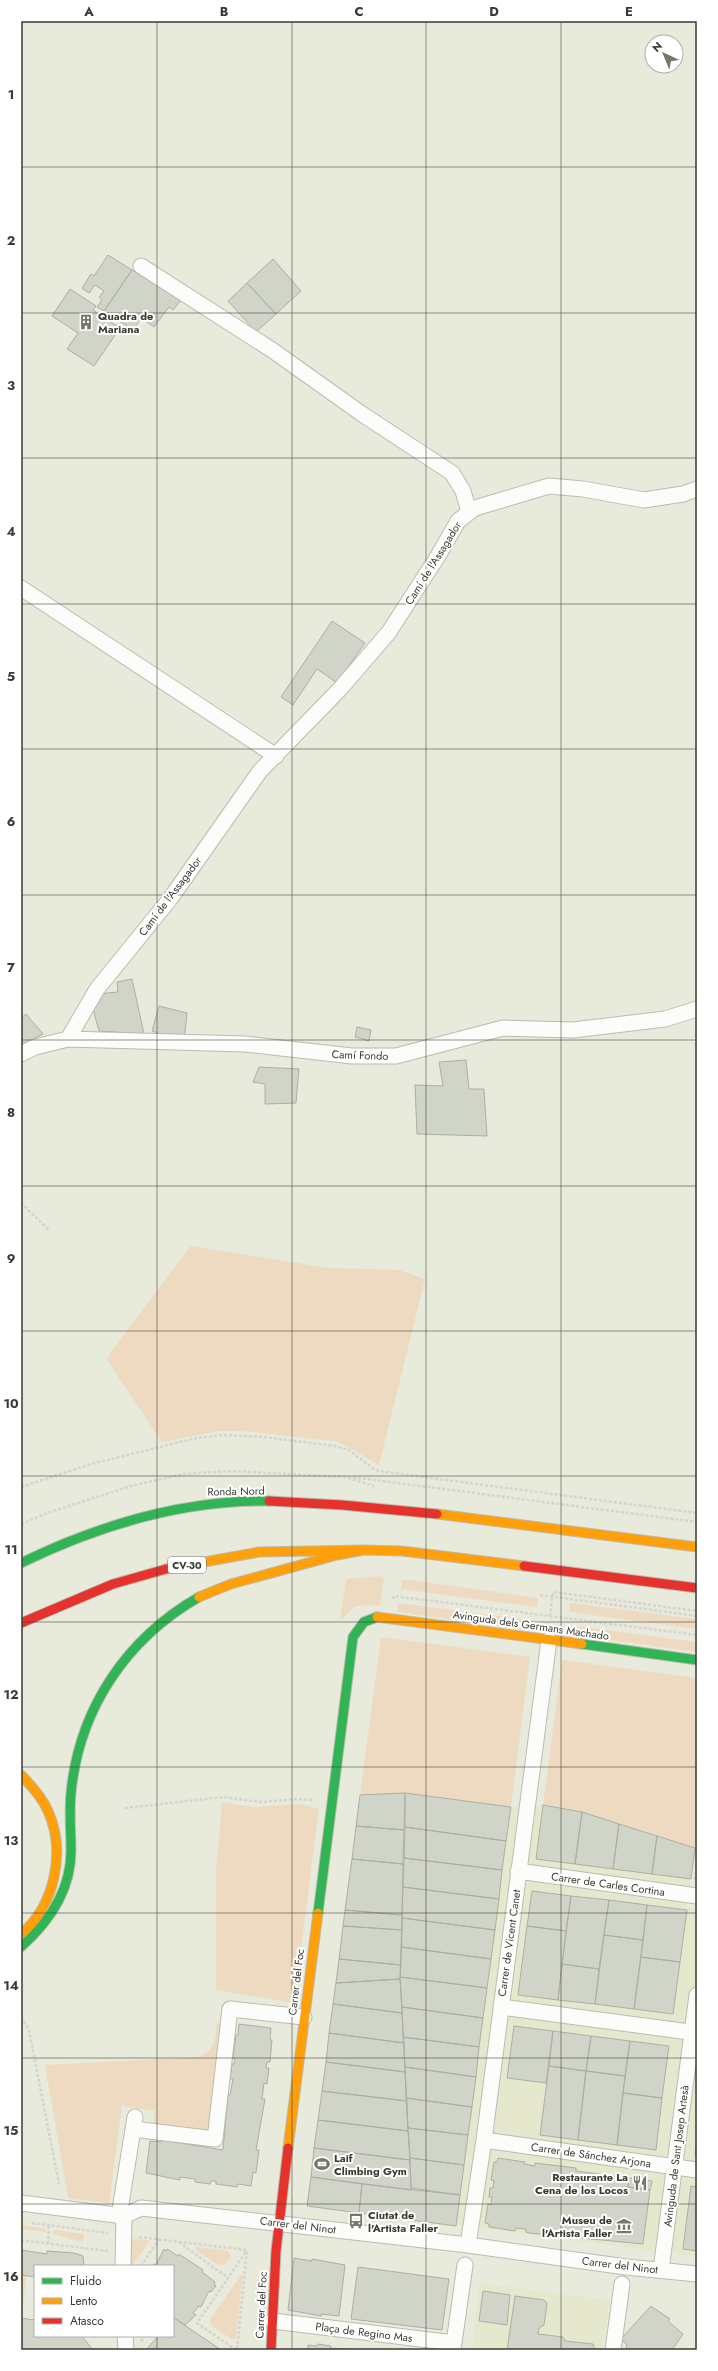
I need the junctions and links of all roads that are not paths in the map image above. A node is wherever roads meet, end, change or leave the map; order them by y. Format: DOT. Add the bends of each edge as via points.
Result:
graph roads {
  1 [pos="141,266"];
  2 [pos="697,490"];
  3 [pos="469,512"];
  4 [pos="21,588"];
  5 [pos="276,756"];
  6 [pos="697,1009"];
  7 [pos="68,1039"];
  8 [pos="21,1054"];
  9 [pos="697,1548"];
  10 [pos="363,1550"];
  11 [pos="21,1563"];
  12 [pos="697,1588"];
  13 [pos="363,1622"];
  14 [pos="21,1623"];
  15 [pos="549,1640"];
  16 [pos="697,1660"];
  17 [pos="21,1775"];
  18 [pos="518,1872"];
  19 [pos="697,1896"];
  20 [pos="21,1934"];
  21 [pos="21,1947"];
  22 [pos="697,1995"];
  23 [pos="501,2007"];
  24 [pos="304,2017"];
  25 [pos="695,2033"];
  26 [pos="484,2140"];
  27 [pos="675,2167"];
  28 [pos="697,2170"];
  29 [pos="21,2203"];
  30 [pos="122,2216"];
  31 [pos="279,2223"];
  32 [pos="468,2245"];
  33 [pos="123,2260"];
  34 [pos="465,2265"];
  35 [pos="661,2270"];
  36 [pos="697,2274"];
  37 [pos="622,2284"];
  38 [pos="273,2321"];
  39 [pos="125,2337"];
  40 [pos="454,2346"];
  41 [pos="126,2350"];
  42 [pos="271,2350"];
  43 [pos="613,2350"];
  1 -- 3 [label="street" via="272,350 362,414 452,473 463,491"];
  2 -- 3 [label="street, Camí de l'Assagador" via="644,500 549,486"];
  3 -- 5 [label="street, Camí de l'Assagador" via="458,520 389,632 340,689"];
  4 -- 5 [label="street"];
  5 -- 7 [label="street, Camí de l'Assagador" via="260,771 170,899 97,989"];
  6 -- 7 [label="street, Camí Fondo" via="665,1019 573,1030 503,1028 396,1056 352,1056 245,1044"];
  7 -- 8 [label="street, Camí Fondo" via="36,1047"];
  9 -- 11 [label="main road, Ronda Nord" via="460,1516 348,1504 211,1503 169,1510 115,1525 44,1551"];
  10 -- 12 [label="main road" via="402,1551"];
  10 -- 14 [label="main road, CV-30" via="259,1552 157,1571 113,1584"];
  10 -- 21 [label="main road" via="237,1582 199,1597 169,1616 143,1639 98,1696 83,1728 70,1794 70,1859 63,1893 52,1914"];
  13 -- 15 [label="main road, Avinguda dels Germans Machado" via="381,1616"];
  13 -- 24 [label="main road, Carrer del Foc" via="353,1637"];
  15 -- 16 [label="main road, Avinguda dels Germans Machado"];
  15 -- 18 [label="street, Carrer de Vicent Canet"];
  17 -- 20 [label="main road" via="34,1786 47,1805 57,1832 57,1858 49,1894 37,1919"];
  18 -- 19 [label="street, Carrer de Carles Cortina"];
  18 -- 23 [label="street, Carrer de Vicent Canet"];
  22 -- 25 [label="street, Avinguda de Sant Josep Artesà"];
  23 -- 25 [label="street"];
  23 -- 26 [label="street, Carrer de Vicent Canet"];
  24 -- 30 [label="street" via="230,2009 215,2139 134,2123"];
  24 -- 31 [label="main road, Carrer del Foc"];
  25 -- 27 [label="street, Avinguda de Sant Josep Artesà"];
  26 -- 27 [label="street, Carrer de Sánchez Arjona"];
  26 -- 32 [label="street, Carrer de Vicent Canet"];
  27 -- 28 [label="street, Carrer de Sánchez Arjona"];
  27 -- 35 [label="street, Avinguda de Sant Josep Artesà"];
  29 -- 30 [label="street"];
  30 -- 31 [label="street, Carrer del Ninot" via="141,2208"];
  30 -- 33 [label="street"];
  31 -- 32 [label="street, Carrer del Ninot"];
  31 -- 38 [label="main road, Carrer del Foc"];
  32 -- 35 [label="street, Carrer del Ninot"];
  34 -- 40 [label="street, Plaça de Regino Mas"];
  35 -- 36 [label="street, Carrer del Ninot"];
  37 -- 43 [label="street"];
  38 -- 40 [label="street, Plaça de Regino Mas"];
  38 -- 42 [label="main road, Carrer del Foc"];
  39 -- 41 [label="street"];
}
